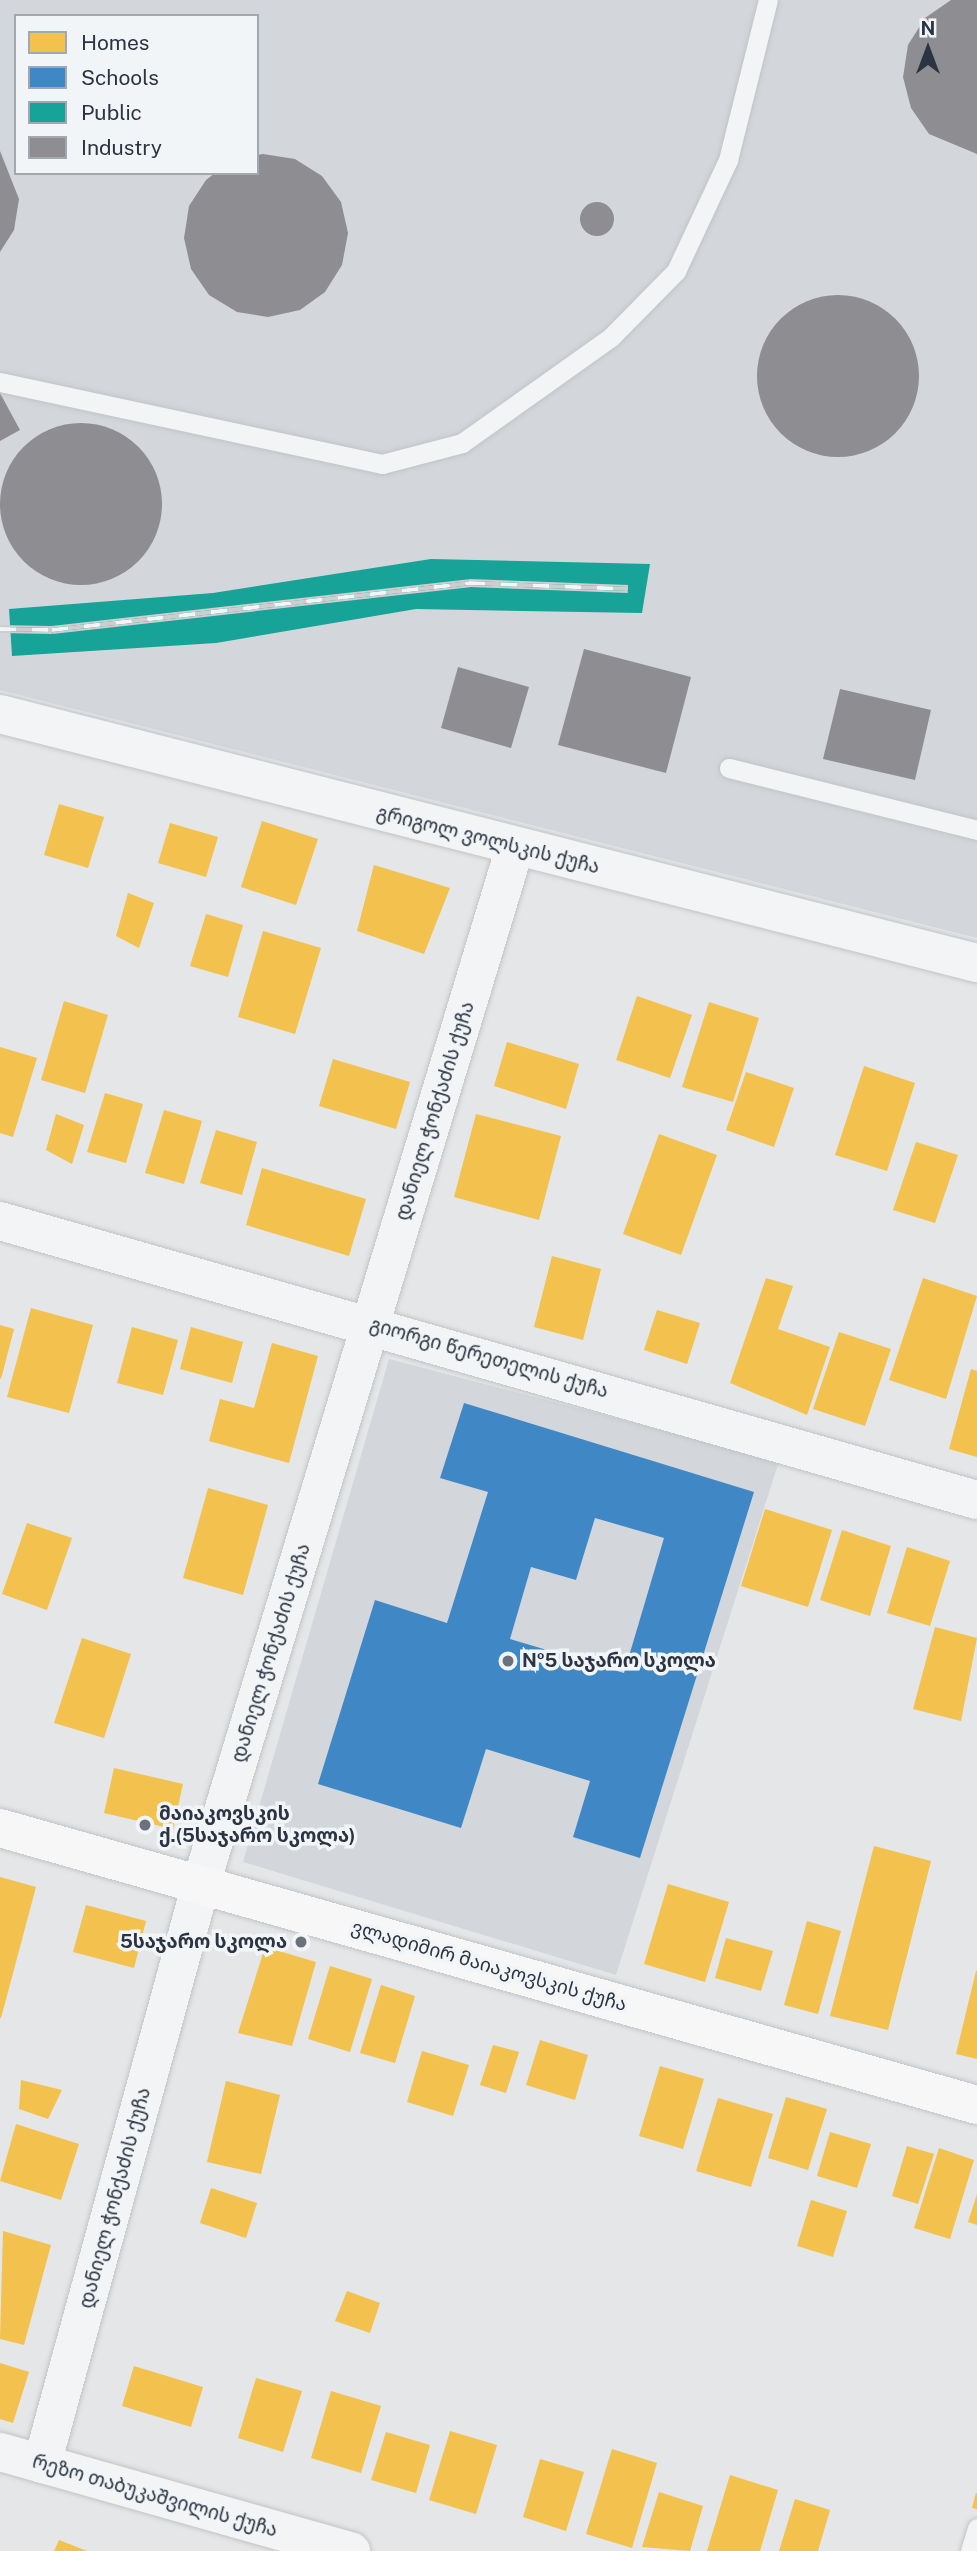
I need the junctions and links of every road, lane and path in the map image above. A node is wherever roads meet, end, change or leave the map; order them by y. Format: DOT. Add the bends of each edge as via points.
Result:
graph roads {
  1 [pos="768,0"];
  2 [pos="0,382"];
  3 [pos="0,714"];
  4 [pos="729,768"];
  5 [pos="977,830"];
  6 [pos="515,847"];
  7 [pos="977,963"];
  8 [pos="0,1221"];
  9 [pos="370,1323"];
  10 [pos="977,1500"];
  11 [pos="0,1828"];
  12 [pos="201,1884"];
  13 [pos="977,2105"];
  14 [pos="0,2452"];
  15 [pos="41,2464"];
  16 [pos="977,2528"];
  17 [pos="351,2551"];
  18 [pos="970,2551"];
  1 -- 2 [label="lane" via="728,160 676,271 611,337 461,443 382,464"];
  3 -- 6 [label="street, გრიგოლ ვოლსკის ქუჩა"];
  4 -- 5 [label="lane"];
  6 -- 7 [label="street, გრიგოლ ვოლსკის ქუჩა"];
  6 -- 9 [label="street, დანიელ ჭონქაძის ქუჩა"];
  8 -- 9 [label="street, გიორგი წერეთელის ქუჩა"];
  9 -- 10 [label="street, გიორგი წერეთელის ქუჩა"];
  9 -- 12 [label="street, დანიელ ჭონქაძის ქუჩა"];
  11 -- 12 [label="main road, ვლადიმირ მაიაკოვსკის ქუჩა"];
  12 -- 13 [label="main road, ვლადიმირ მაიაკოვსკის ქუჩა"];
  12 -- 15 [label="street, დანიელ ჭონქაძის ქუჩა"];
  14 -- 15 [label="street, რეზო თაბუკაშვილის ქუჩა"];
  15 -- 17 [label="street, რეზო თაბუკაშვილის ქუჩა"];
  16 -- 18 [label="lane"];
}
